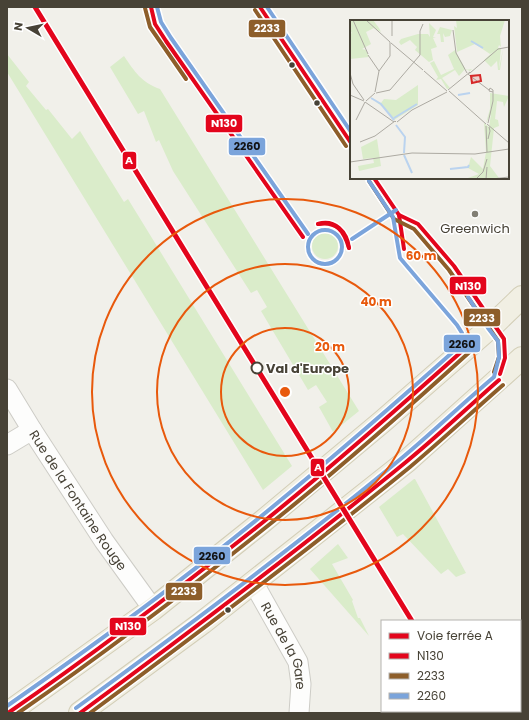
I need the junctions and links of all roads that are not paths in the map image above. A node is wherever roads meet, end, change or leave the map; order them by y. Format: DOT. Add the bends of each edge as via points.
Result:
graph roads {
  1 [pos="522,297"];
  2 [pos="522,358"];
  3 [pos="7,389"];
  4 [pos="32,430"];
  5 [pos="7,445"];
  6 [pos="253,582"];
  7 [pos="152,609"];
  8 [pos="8,713"];
  9 [pos="80,713"];
  10 [pos="299,713"];
  1 -- 7 [label="main road" via="383,421"];
  2 -- 6 [label="main road" via="407,461"];
  3 -- 4 [label="street, Rue de la Fontaine Rouge"];
  4 -- 5 [label="street"];
  4 -- 7 [label="street, Rue de la Fontaine Rouge" via="104,541"];
  6 -- 9 [label="main road"];
  6 -- 10 [label="street, Rue de la Gare" via="298,662 301,684"];
  7 -- 8 [label="main road"];
}
